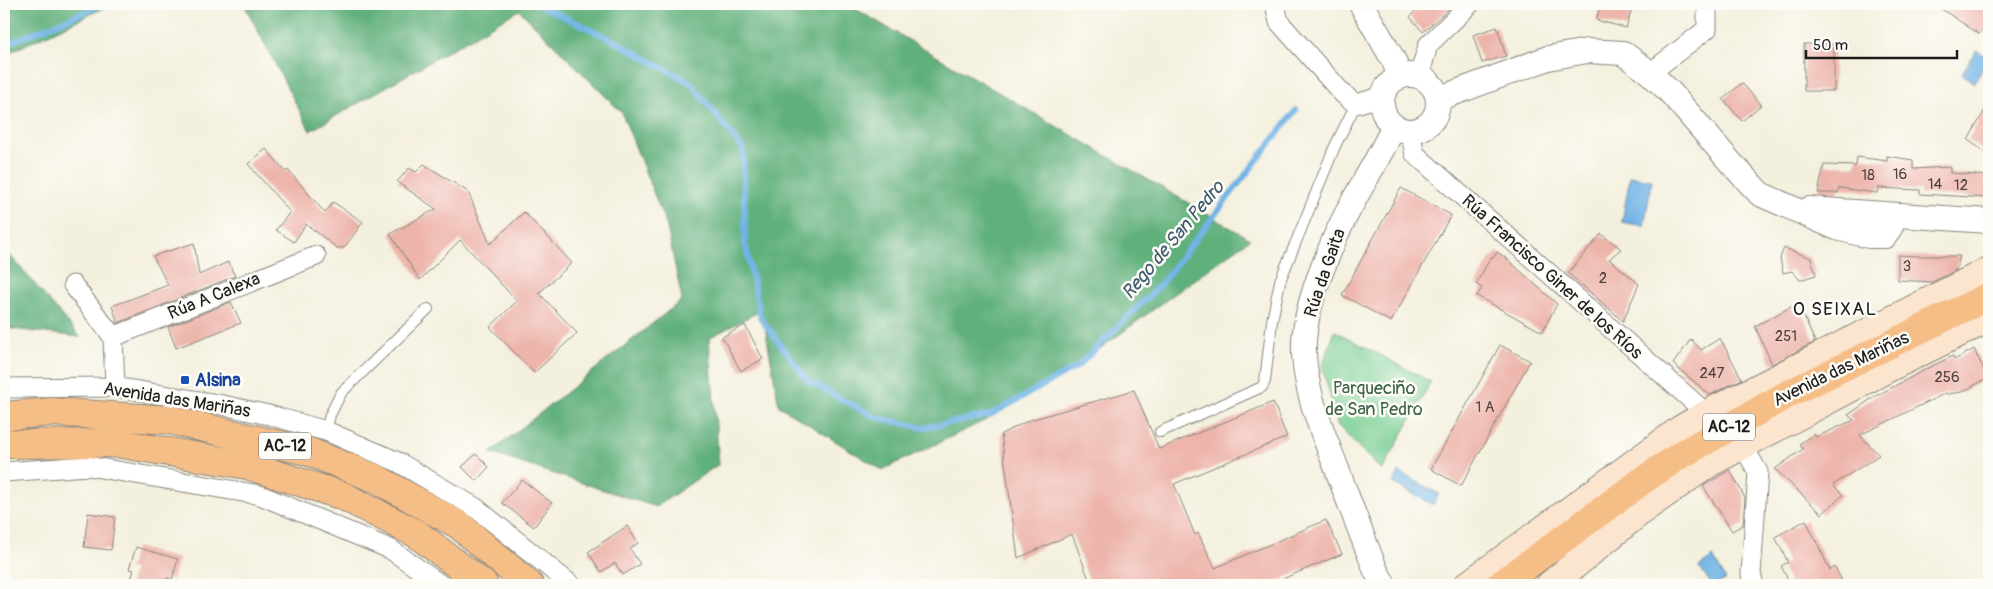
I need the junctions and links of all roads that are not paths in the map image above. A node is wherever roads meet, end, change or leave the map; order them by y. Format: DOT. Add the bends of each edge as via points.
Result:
graph roads {
  1 [pos="1275,4"];
  2 [pos="1361,4"];
  3 [pos="1470,4"];
  4 [pos="1707,4"];
  5 [pos="1650,73"];
  6 [pos="1409,77"];
  7 [pos="1383,96"];
  8 [pos="1438,99"];
  9 [pos="1356,104"];
  10 [pos="1402,129"];
  11 [pos="1989,221"];
  12 [pos="316,256"];
  13 [pos="1989,271"];
  14 [pos="73,285"];
  15 [pos="1989,296"];
  16 [pos="428,309"];
  17 [pos="1989,318"];
  18 [pos="113,337"];
  19 [pos="114,387"];
  20 [pos="4,388"];
  21 [pos="1707,414"];
  22 [pos="4,416"];
  23 [pos="326,431"];
  24 [pos="1160,432"];
  25 [pos="4,444"];
  26 [pos="1742,446"];
  27 [pos="4,472"];
  28 [pos="1378,580"];
  29 [pos="1753,580"];
  30 [pos="441,585"];
  31 [pos="484,585"];
  32 [pos="529,585"];
  33 [pos="571,585"];
  34 [pos="1468,585"];
  35 [pos="1500,585"];
  36 [pos="1550,585"];
  1 -- 9 [label="street" via="1280,22 1343,94"];
  2 -- 6 [label="street" via="1394,61"];
  3 -- 6 [label="street" via="1428,45"];
  4 -- 5 [label="street" via="1707,29"];
  5 -- 8 [label="street" via="1623,53 1586,51 1548,58"];
  5 -- 11 [label="street" via="1760,194 1788,208 1837,228 1869,236 1885,236 1891,226 1888,215"];
  6 -- 7 [label="street" via="1387,88"];
  6 -- 8 [label="street" via="1431,85"];
  7 -- 9 [label="street"];
  7 -- 10 [label="street" via="1388,120"];
  8 -- 10 [label="street" via="1435,118 1428,125 1420,130"];
  9 -- 24 [label="lane, Rúa da Gaita" via="1335,146 1280,281 1262,387"];
  10 -- 21 [label="street, Rúa Francisco Giner de los Ríos" via="1415,154"];
  10 -- 28 [label="street, Rúa da Gaita" via="1355,196 1310,307 1304,340 1305,366 1320,428"];
  12 -- 18 [label="street, Rúa A Calexa"];
  13 -- 21 [label="main road"];
  14 -- 18 [label="street"];
  15 -- 35 [label="highway, Avenida das Mariñas / AC-12" via="1788,394 1688,451"];
  16 -- 23 [label="lane" via="341,394"];
  17 -- 26 [label="main road"];
  18 -- 19 [label="street"];
  19 -- 20 [label="street, Avenida das Mariñas"];
  19 -- 23 [label="street, Avenida das Mariñas" via="227,406"];
  21 -- 34 [label="main road" via="1680,430"];
  22 -- 32 [label="highway, Avenida das Mariñas / AC-12" via="52,412 170,420 307,450 377,479 458,525"];
  23 -- 33 [label="street, Avenida das Mariñas" via="398,462 476,508"];
  25 -- 31 [label="highway, AC-12" via="116,443 247,465 343,496 417,534"];
  26 -- 29 [label="street" via="1758,472"];
  26 -- 36 [label="main road" via="1709,463 1643,509"];
  27 -- 30 [label="street" via="88,466 260,495 390,548"];
}
